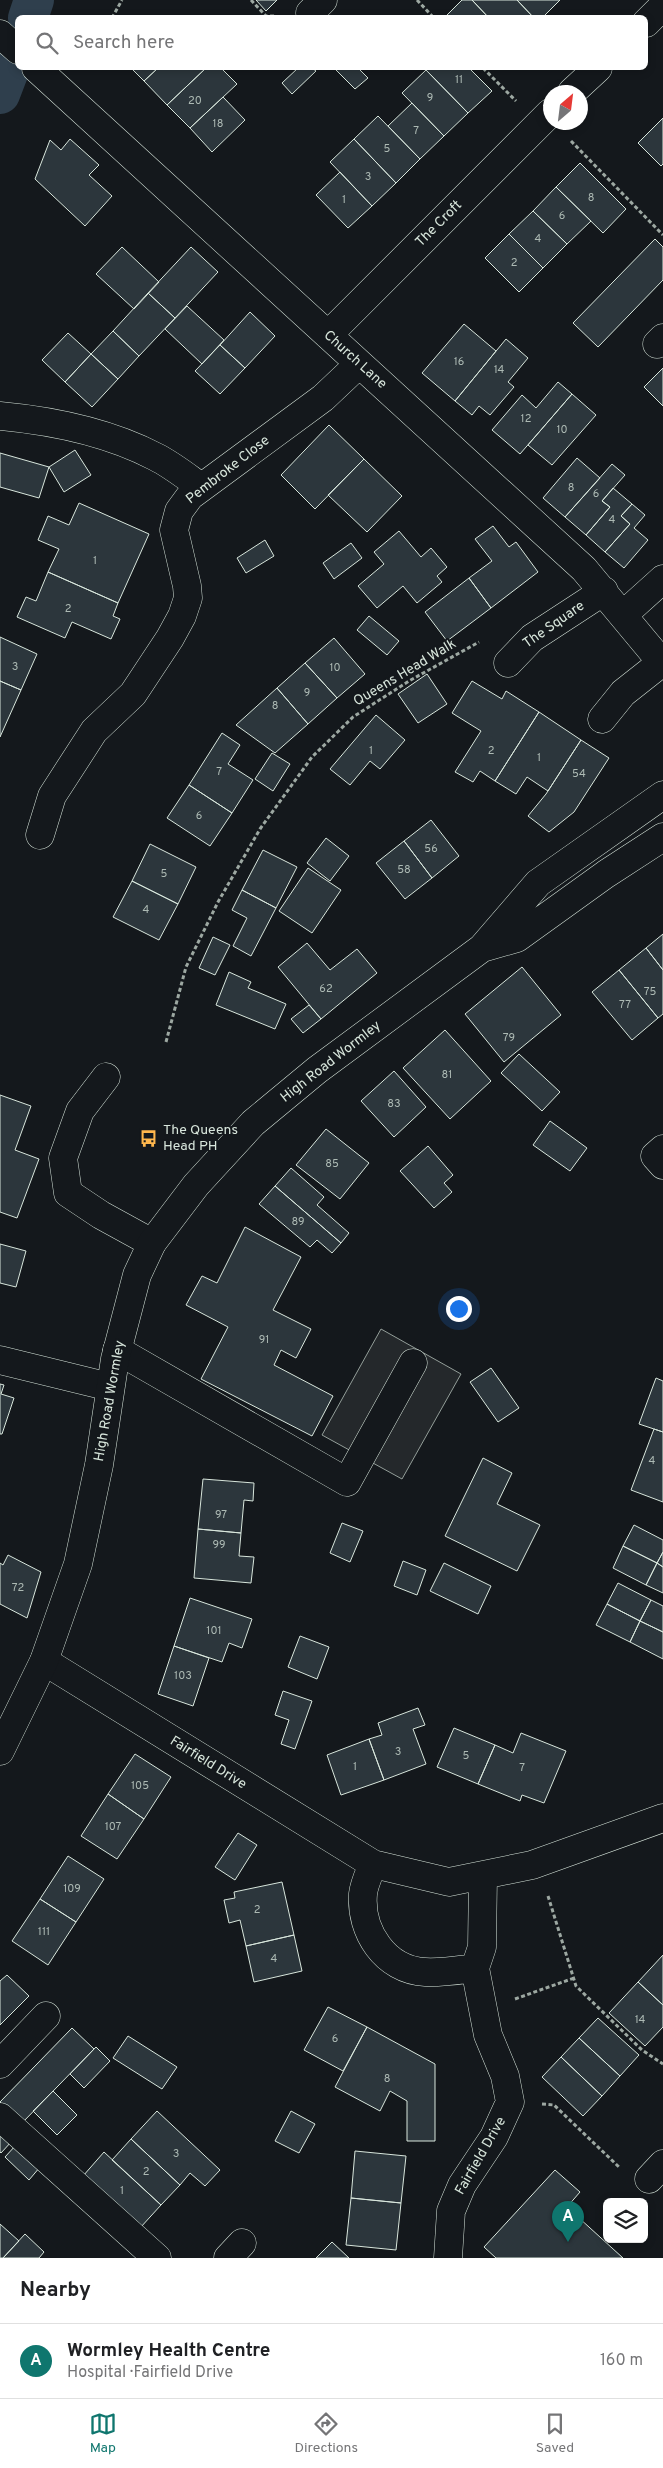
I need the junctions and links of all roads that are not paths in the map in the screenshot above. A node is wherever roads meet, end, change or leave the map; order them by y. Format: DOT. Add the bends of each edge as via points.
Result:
graph roads {
  1 [pos="663,6"];
  2 [pos="648,21"];
  3 [pos="0,34"];
  4 [pos="15,47"];
  5 [pos="596,70"];
  6 [pos="44,75"];
  7 [pos="580,85"];
  8 [pos="543,120"];
  9 [pos="328,335"];
  10 [pos="359,364"];
  11 [pos="0,416"];
  12 [pos="202,486"];
  13 [pos="663,579"];
  14 [pos="604,591"];
  15 [pos="624,615"];
  16 [pos="508,663"];
  17 [pos="662,670"];
  18 [pos="602,719"];
  19 [pos="663,796"];
  20 [pos="40,835"];
  21 [pos="663,837"];
  22 [pos="482,948"];
  23 [pos="106,1077"];
  24 [pos="663,1149"];
  25 [pos="663,1166"];
  26 [pos="152,1243"];
  27 [pos="117,1350"];
  28 [pos="0,1360"];
  29 [pos="413,1363"];
  30 [pos="110,1387"];
  31 [pos="44,1661"];
  32 [pos="0,1751"];
  33 [pos="663,1818"];
  34 [pos="372,1864"];
  35 [pos="484,1876"];
  36 [pos="475,1968"];
  37 [pos="46,2016"];
  38 [pos="0,2064"];
  39 [pos="0,2117"];
  40 [pos="157,2258"];
  41 [pos="448,2258"];
  1 -- 2 [label="street"];
  3 -- 4 [label="street"];
  5 -- 7 [label="street"];
  6 -- 9 [label="street, Church Lane"];
  8 -- 9 [label="street, The Croft"];
  9 -- 10 [label="street, Church Lane"];
  10 -- 12 [label="street, Pembroke Close" via="323,398"];
  10 -- 14 [label="street, Church Lane" via="577,562"];
  11 -- 12 [label="street" via="42,420 91,432 156,457"];
  12 -- 20 [label="street, Pembroke Close" via="183,504 174,522 175,541 188,586 182,616 133,694 88,739 52,796"];
  13 -- 15 [label="street"];
  14 -- 15 [label="street, Church Lane"];
  14 -- 16 [label="street, The Square" via="532,638"];
  15 -- 17 [label="street, Church Lane"];
  17 -- 18 [label="street" via="623,693"];
  19 -- 22 [label="street, High Road Wormley" via="538,882"];
  21 -- 22 [label="street, High Road Wormley" via="517,938"];
  22 -- 26 [label="street, High Road Wormley" via="317,1070 253,1123 196,1185"];
  23 -- 26 [label="street" via="80,1111 62,1158 68,1193"];
  24 -- 25 [label="street" via="655,1156"];
  26 -- 27 [label="street, High Road Wormley" via="138,1275"];
  27 -- 29 [label="street" via="347,1482"];
  27 -- 30 [label="street, High Road Wormley"];
  28 -- 30 [label="street"];
  30 -- 31 [label="street, High Road Wormley" via="99,1465 78,1564"];
  31 -- 32 [label="street, High Road Wormley"];
  31 -- 34 [label="street, Fairfield Drive"];
  33 -- 35 [label="street, Fairfield Drive" via="538,1863"];
  34 -- 35 [label="street, Fairfield Drive" via="449,1882"];
  34 -- 36 [label="street" via="364,1892 363,1911 368,1931 386,1955 424,1972"];
  35 -- 36 [label="street, Fairfield Drive" via="482,1947"];
  36 -- 41 [label="street, Fairfield Drive" via="488,2034 505,2076 510,2102 494,2138 462,2185 451,2211"];
  37 -- 38 [label="street"];
  39 -- 40 [label="street"];
}
